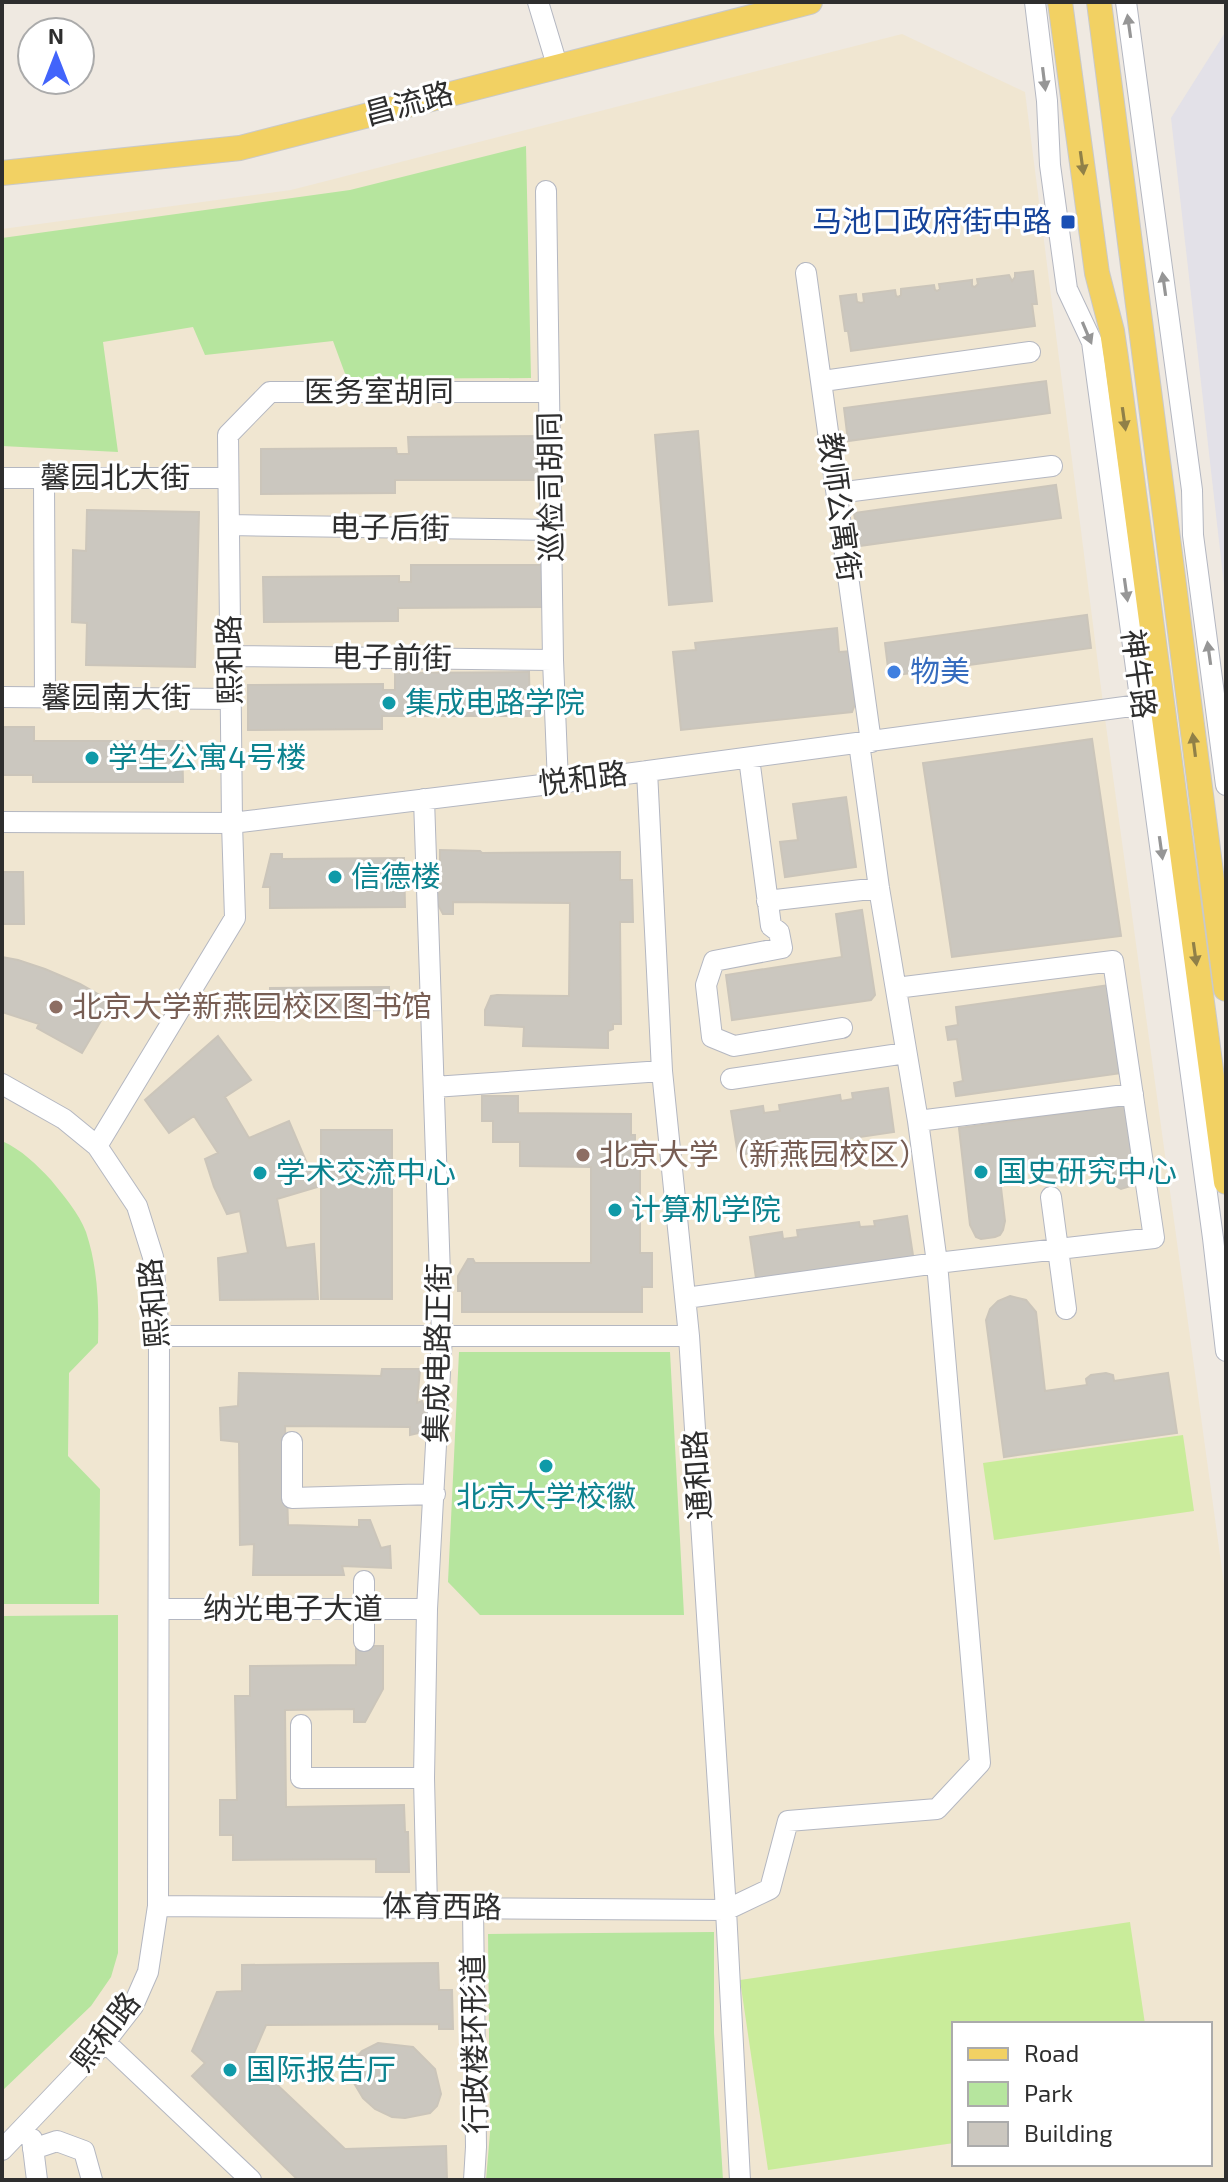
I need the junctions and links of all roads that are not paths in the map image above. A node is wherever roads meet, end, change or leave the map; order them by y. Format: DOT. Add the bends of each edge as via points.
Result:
graph roads {
  1 [pos="538,2"];
  2 [pos="810,2"];
  3 [pos="1035,2"];
  4 [pos="1060,2"];
  5 [pos="1099,2"];
  6 [pos="1126,2"];
  7 [pos="557,65"];
  8 [pos="2,173"];
  9 [pos="546,191"];
  10 [pos="806,273"];
  11 [pos="1030,352"];
  12 [pos="823,381"];
  13 [pos="549,392"];
  14 [pos="228,435"];
  15 [pos="1052,466"];
  16 [pos="2,478"];
  17 [pos="44,478"];
  18 [pos="228,478"];
  19 [pos="837,493"];
  20 [pos="229,525"];
  21 [pos="552,530"];
  22 [pos="230,656"];
  23 [pos="553,660"];
  24 [pos="2,697"];
  25 [pos="45,698"];
  26 [pos="231,699"];
  27 [pos="1152,704"];
  28 [pos="865,743"];
  29 [pos="749,758"];
  30 [pos="647,771"];
  31 [pos="558,783"];
  32 [pos="1226,785"];
  33 [pos="424,799"];
  34 [pos="2,822"];
  35 [pos="232,823"];
  36 [pos="879,888"];
  37 [pos="767,901"];
  38 [pos="896,988"];
  39 [pos="1226,989"];
  40 [pos="842,1028"];
  41 [pos="906,1053"];
  42 [pos="662,1071"];
  43 [pos="731,1079"];
  44 [pos="2,1084"];
  45 [pos="434,1087"];
  46 [pos="1133,1094"];
  47 [pos="918,1121"];
  48 [pos="97,1146"];
  49 [pos="1226,1182"];
  50 [pos="1051,1197"];
  51 [pos="1057,1248"];
  52 [pos="937,1263"];
  53 [pos="686,1298"];
  54 [pos="1066,1309"];
  55 [pos="442,1335"];
  56 [pos="159,1336"];
  57 [pos="689,1336"];
  58 [pos="1226,1351"];
  59 [pos="292,1442"];
  60 [pos="435,1494"];
  61 [pos="364,1581"];
  62 [pos="159,1609"];
  63 [pos="363,1609"];
  64 [pos="427,1609"];
  65 [pos="364,1641"];
  66 [pos="301,1725"];
  67 [pos="424,1778"];
  68 [pos="158,1906"];
  69 [pos="427,1907"];
  70 [pos="473,1908"];
  71 [pos="726,1910"];
  72 [pos="105,2042"];
  73 [pos="29,2123"];
  74 [pos="33,2149"];
  75 [pos="2,2150"];
  76 [pos="37,2180"];
  77 [pos="92,2180"];
  78 [pos="251,2180"];
  79 [pos="474,2180"];
  80 [pos="740,2180"];
  1 -- 7 [label="street"];
  2 -- 7 [label="main road, 昌流路"];
  3 -- 27 [label="street, 神牛路, one-way" via="1067,289 1092,342"];
  4 -- 27 [label="main road, 神牛路, one-way" via="1097,273 1116,358"];
  39 -- 5 [label="main road, 神牛路, one-way"];
  32 -- 6 [label="street, one-way"];
  7 -- 8 [label="main road, 昌流路" via="240,148"];
  9 -- 13 [label="street, 巡检司胡同"];
  10 -- 12 [label="street, 教师公寓街"];
  11 -- 12 [label="street"];
  12 -- 19 [label="street, 教师公寓街"];
  13 -- 14 [label="street, 医务室胡同" via="270,392"];
  13 -- 21 [label="street, 巡检司胡同"];
  14 -- 18 [label="street, 熙和路"];
  15 -- 19 [label="street"];
  16 -- 17 [label="street, 馨园北大街"];
  17 -- 18 [label="street, 馨园北大街"];
  17 -- 25 [label="street"];
  18 -- 20 [label="street, 熙和路"];
  19 -- 28 [label="street, 教师公寓街"];
  20 -- 21 [label="street, 电子后街"];
  20 -- 22 [label="street, 熙和路"];
  21 -- 23 [label="street, 巡检司胡同"];
  22 -- 23 [label="street, 电子前街"];
  22 -- 26 [label="street, 熙和路"];
  23 -- 31 [label="street, 巡检司胡同"];
  24 -- 25 [label="street, 馨园南大街"];
  25 -- 26 [label="street, 馨园南大街"];
  26 -- 35 [label="street, 熙和路"];
  27 -- 28 [label="street, 悦和路"];
  27 -- 49 [label="main road, 神牛路, one-way"];
  27 -- 58 [label="street, 神牛路, one-way"];
  28 -- 29 [label="street, 悦和路"];
  28 -- 36 [label="street, 教师公寓街"];
  29 -- 30 [label="street, 悦和路"];
  29 -- 37 [label="street"];
  30 -- 31 [label="street, 悦和路"];
  30 -- 42 [label="street, 通和路"];
  31 -- 33 [label="street, 悦和路"];
  33 -- 35 [label="street, 悦和路"];
  33 -- 45 [label="street, 集成电路正街"];
  34 -- 35 [label="street, 悦和路"];
  35 -- 48 [label="street, 熙和路" via="235,918"];
  36 -- 37 [label="street"];
  36 -- 38 [label="street, 教师公寓街"];
  37 -- 40 [label="street" via="782,948 714,961 706,985 712,1037 734,1046"];
  38 -- 41 [label="street, 教师公寓街"];
  38 -- 46 [label="street" via="1113,961"];
  41 -- 43 [label="street"];
  41 -- 47 [label="street, 教师公寓街"];
  42 -- 45 [label="street"];
  42 -- 53 [label="street, 通和路"];
  44 -- 48 [label="street" via="64,1119"];
  45 -- 55 [label="street, 集成电路正街"];
  46 -- 47 [label="street"];
  46 -- 51 [label="street" via="1154,1238"];
  47 -- 52 [label="street, 教师公寓街"];
  48 -- 56 [label="street, 熙和路" via="137,1206 153,1257"];
  50 -- 51 [label="street"];
  51 -- 52 [label="street"];
  51 -- 54 [label="street"];
  52 -- 53 [label="street"];
  52 -- 71 [label="street, 教师公寓街" via="980,1763 937,1809 788,1821 770,1889"];
  53 -- 57 [label="street, 通和路"];
  55 -- 56 [label="street"];
  55 -- 57 [label="street"];
  55 -- 60 [label="street, 集成电路正街"];
  56 -- 62 [label="street, 熙和路"];
  57 -- 71 [label="street, 通和路"];
  59 -- 60 [label="street" via="292,1498"];
  60 -- 64 [label="street, 集成电路正街"];
  61 -- 63 [label="street"];
  62 -- 63 [label="street, 纳光电子大道"];
  62 -- 68 [label="street, 熙和路"];
  63 -- 64 [label="street, 纳光电子大道"];
  63 -- 65 [label="street"];
  64 -- 67 [label="street, 集成电路正街"];
  66 -- 67 [label="street" via="301,1778"];
  67 -- 69 [label="street, 集成电路正街"];
  68 -- 69 [label="street, 体育西路"];
  68 -- 72 [label="street, 熙和路" via="148,1972 133,2006"];
  69 -- 70 [label="street, 体育西路"];
  70 -- 71 [label="street, 体育西路"];
  70 -- 79 [label="street, 行政楼环形道"];
  71 -- 80 [label="street, 通和路"];
  72 -- 73 [label="street, 熙和路"];
  72 -- 78 [label="street"];
  73 -- 74 [label="street"];
  73 -- 75 [label="street, 熙和路"];
  74 -- 76 [label="street"];
  74 -- 77 [label="street" via="57,2141 84,2151"];
}
